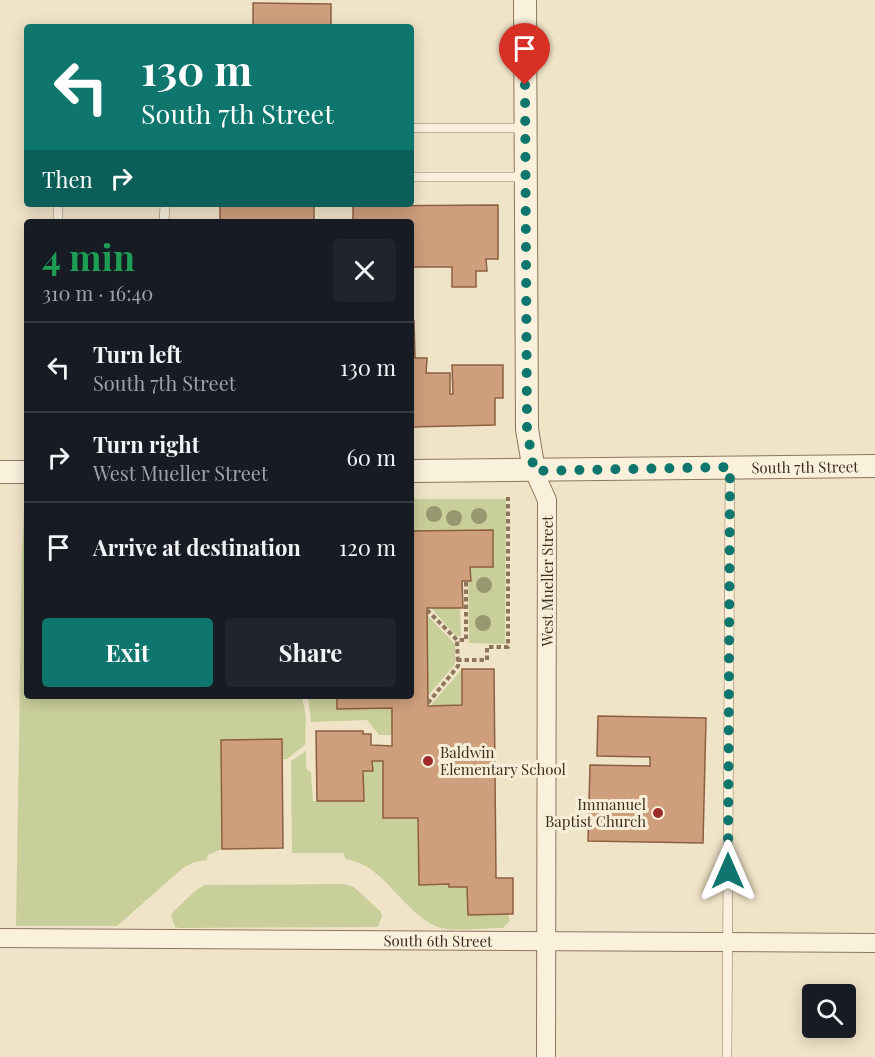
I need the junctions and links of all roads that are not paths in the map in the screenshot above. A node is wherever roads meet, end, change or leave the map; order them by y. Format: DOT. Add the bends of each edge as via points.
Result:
graph roads {
  1 [pos="525,0"];
  2 [pos="414,128"];
  3 [pos="525,128"];
  4 [pos="414,177"];
  5 [pos="525,177"];
  6 [pos="875,466"];
  7 [pos="730,467"];
  8 [pos="414,471"];
  9 [pos="534,471"];
  10 [pos="0,472"];
  11 [pos="24,472"];
  12 [pos="0,938"];
  13 [pos="546,942"];
  14 [pos="727,943"];
  15 [pos="875,943"];
  16 [pos="546,1057"];
  17 [pos="727,1057"];
  1 -- 3 [label="street, West Mueller Street"];
  2 -- 3 [label="lane"];
  3 -- 5 [label="street, West Mueller Street"];
  4 -- 5 [label="lane"];
  5 -- 9 [label="street, West Mueller Street" via="527,429"];
  6 -- 7 [label="street, South 7th Street"];
  7 -- 9 [label="street, South 7th Street"];
  7 -- 14 [label="lane"];
  8 -- 9 [label="street, South 7th Street"];
  9 -- 13 [label="street, West Mueller Street" via="547,500"];
  10 -- 11 [label="street"];
  12 -- 13 [label="street, South 6th Street"];
  13 -- 14 [label="street, South 6th Street"];
  13 -- 16 [label="street, West Mueller Street"];
  14 -- 15 [label="street, South 6th Street"];
  14 -- 17 [label="lane"];
}
